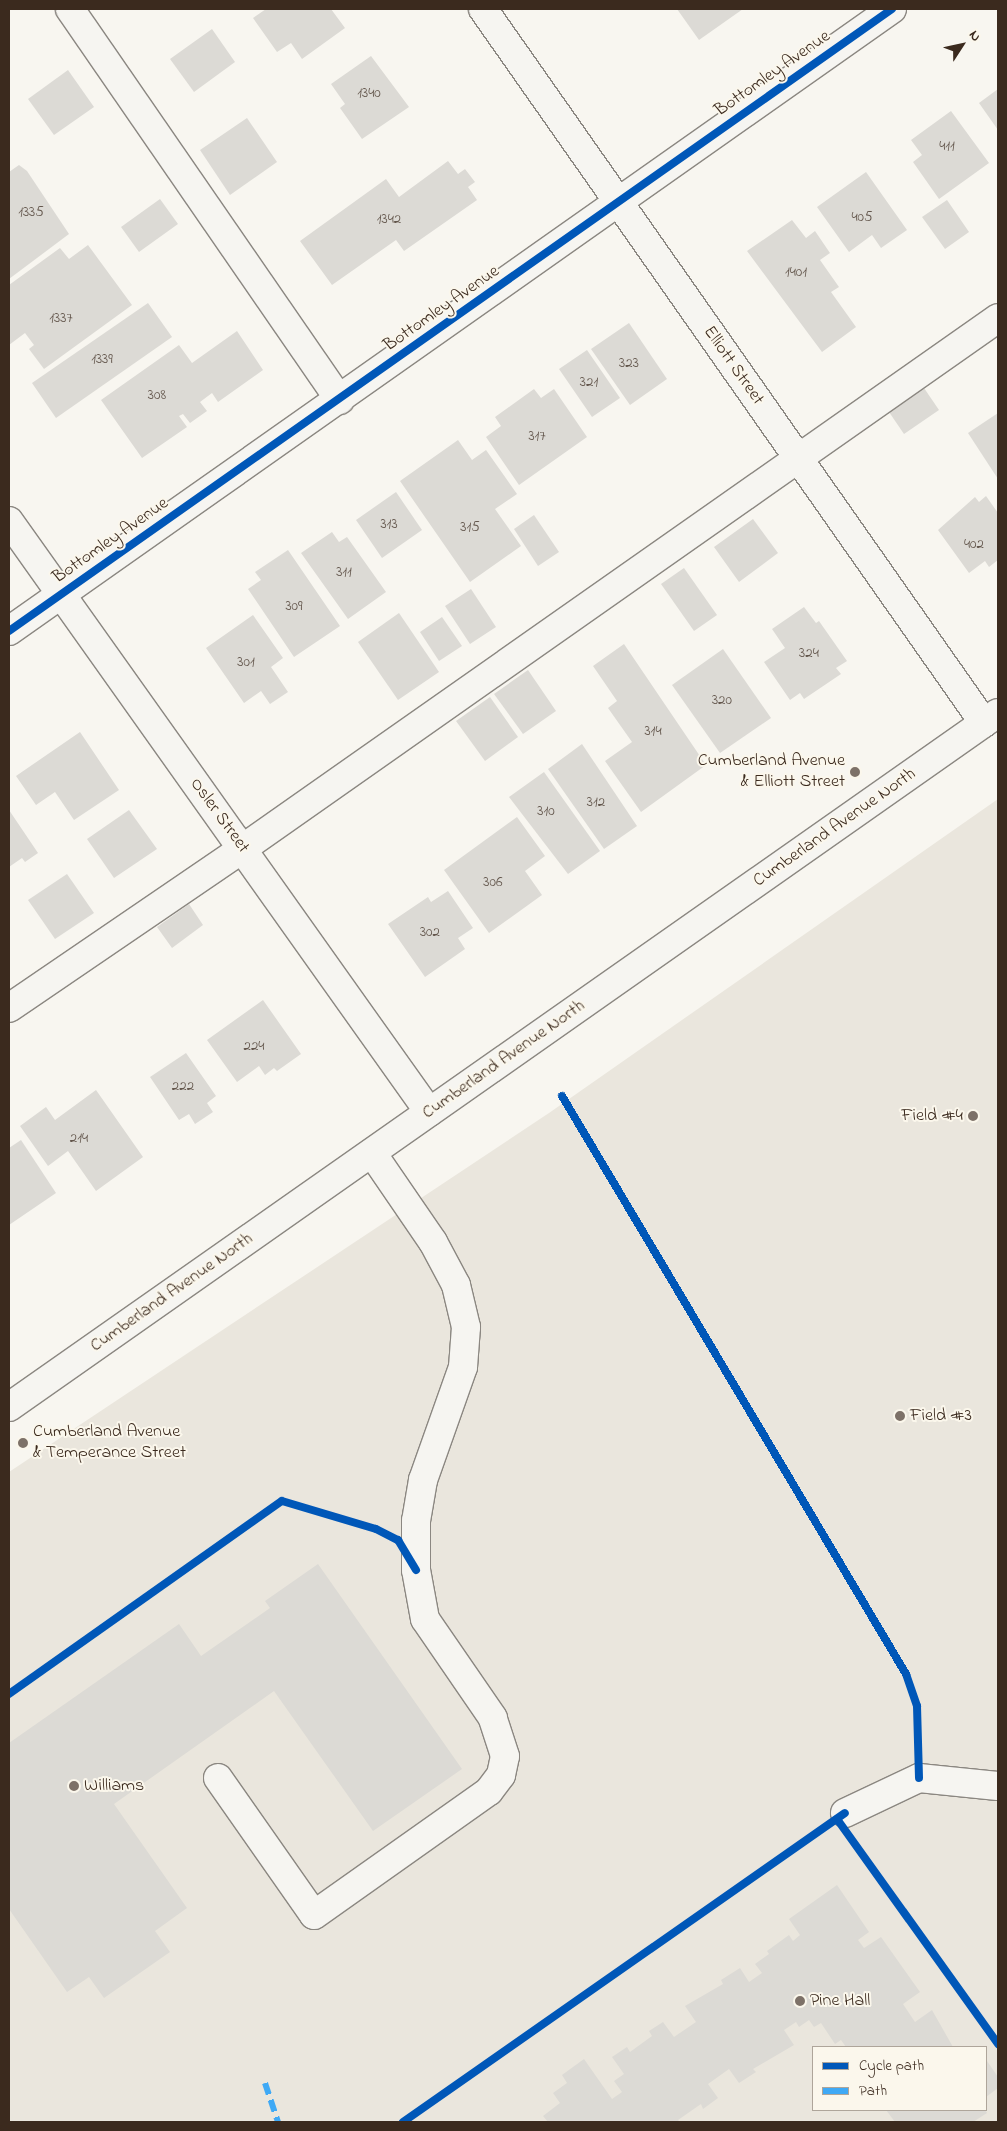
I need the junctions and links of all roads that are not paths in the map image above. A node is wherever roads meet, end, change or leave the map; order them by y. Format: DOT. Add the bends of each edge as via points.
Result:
graph roads {
  1 [pos="70,9"];
  2 [pos="483,9"];
  3 [pos="891,9"];
  4 [pos="618,202"];
  5 [pos="998,318"];
  6 [pos="340,400"];
  7 [pos="798,458"];
  8 [pos="9,521"];
  9 [pos="60,595"];
  10 [pos="9,631"];
  11 [pos="991,718"];
  12 [pos="242,849"];
  13 [pos="9,1008"];
  14 [pos="429,1112"];
  15 [pos="372,1153"];
  16 [pos="9,1407"];
  17 [pos="218,1778"];
  18 [pos="998,1786"];
  19 [pos="845,1813"];
  1 -- 6 [label="street"];
  2 -- 4 [label="street, Elliott Street"];
  3 -- 4 [label="street, Bottomley Avenue"];
  4 -- 6 [label="street, Bottomley Avenue"];
  4 -- 7 [label="street, Elliott Street"];
  5 -- 7 [label="street"];
  6 -- 9 [label="street, Bottomley Avenue"];
  7 -- 11 [label="street, Elliott Street"];
  7 -- 12 [label="street"];
  8 -- 9 [label="street, Osler Street"];
  9 -- 10 [label="street, Bottomley Avenue"];
  9 -- 12 [label="street, Osler Street"];
  11 -- 14 [label="street, Cumberland Avenue North"];
  12 -- 13 [label="street"];
  12 -- 14 [label="street, Osler Street"];
  14 -- 15 [label="street, Cumberland Avenue North"];
  15 -- 16 [label="street, Cumberland Avenue North"];
  15 -- 17 [label="street" via="434,1242 456,1285 466,1327 463,1367 423,1480 416,1522 416,1570 425,1619 493,1718 505,1756 501,1775 489,1791 314,1915"];
  18 -- 19 [label="street" via="920,1778"];
}
